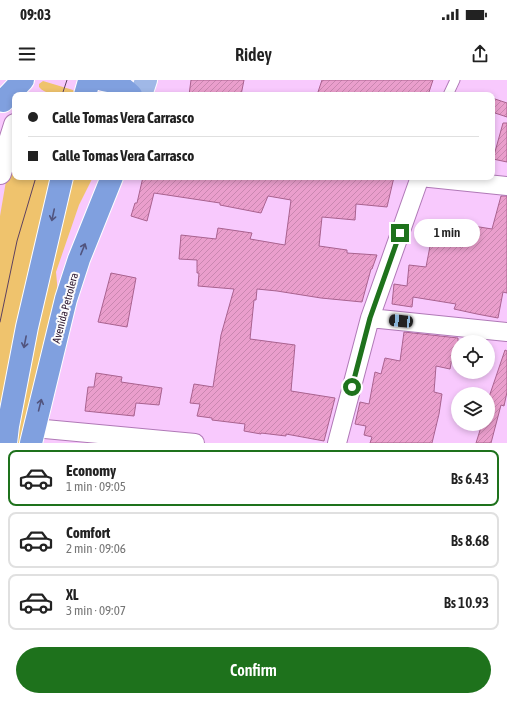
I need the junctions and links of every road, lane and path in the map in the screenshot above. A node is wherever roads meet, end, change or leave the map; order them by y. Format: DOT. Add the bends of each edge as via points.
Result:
graph roads {
  1 [pos="10,80"];
  2 [pos="23,80"];
  3 [pos="31,80"];
  4 [pos="146,80"];
  5 [pos="455,80"];
  6 [pos="92,83"];
  7 [pos="15,92"];
  8 [pos="27,92"];
  9 [pos="129,92"];
  10 [pos="142,92"];
  11 [pos="449,92"];
  12 [pos="12,96"];
  13 [pos="6,105"];
  14 [pos="12,135"];
  15 [pos="0,173"];
  16 [pos="61,180"];
  17 [pos="111,180"];
  18 [pos="419,180"];
  19 [pos="449,180"];
  20 [pos="507,186"];
  21 [pos="370,318"];
  22 [pos="507,332"];
  23 [pos="32,435"];
  24 [pos="6,443"];
  25 [pos="195,443"];
  26 [pos="336,443"];
  1 -- 13 [label="highway"];
  2 -- 7 [label="highway"];
  3 -- 8 [label="highway"];
  4 -- 10 [label="main road"];
  5 -- 11 [label="lane"];
  6 -- 9 [label="highway" via="109,81"];
  12 -- 13 [label="highway"];
  14 -- 15 [label="street"];
  16 -- 24 [label="highway, one-way" via="28,327"];
  23 -- 17 [label="highway, Avenida Petrolera, one-way" via="66,299"];
  18 -- 21 [label="street"];
  19 -- 20 [label="street"];
  21 -- 22 [label="street"];
  21 -- 26 [label="street"];
  23 -- 25 [label="street"];
}
